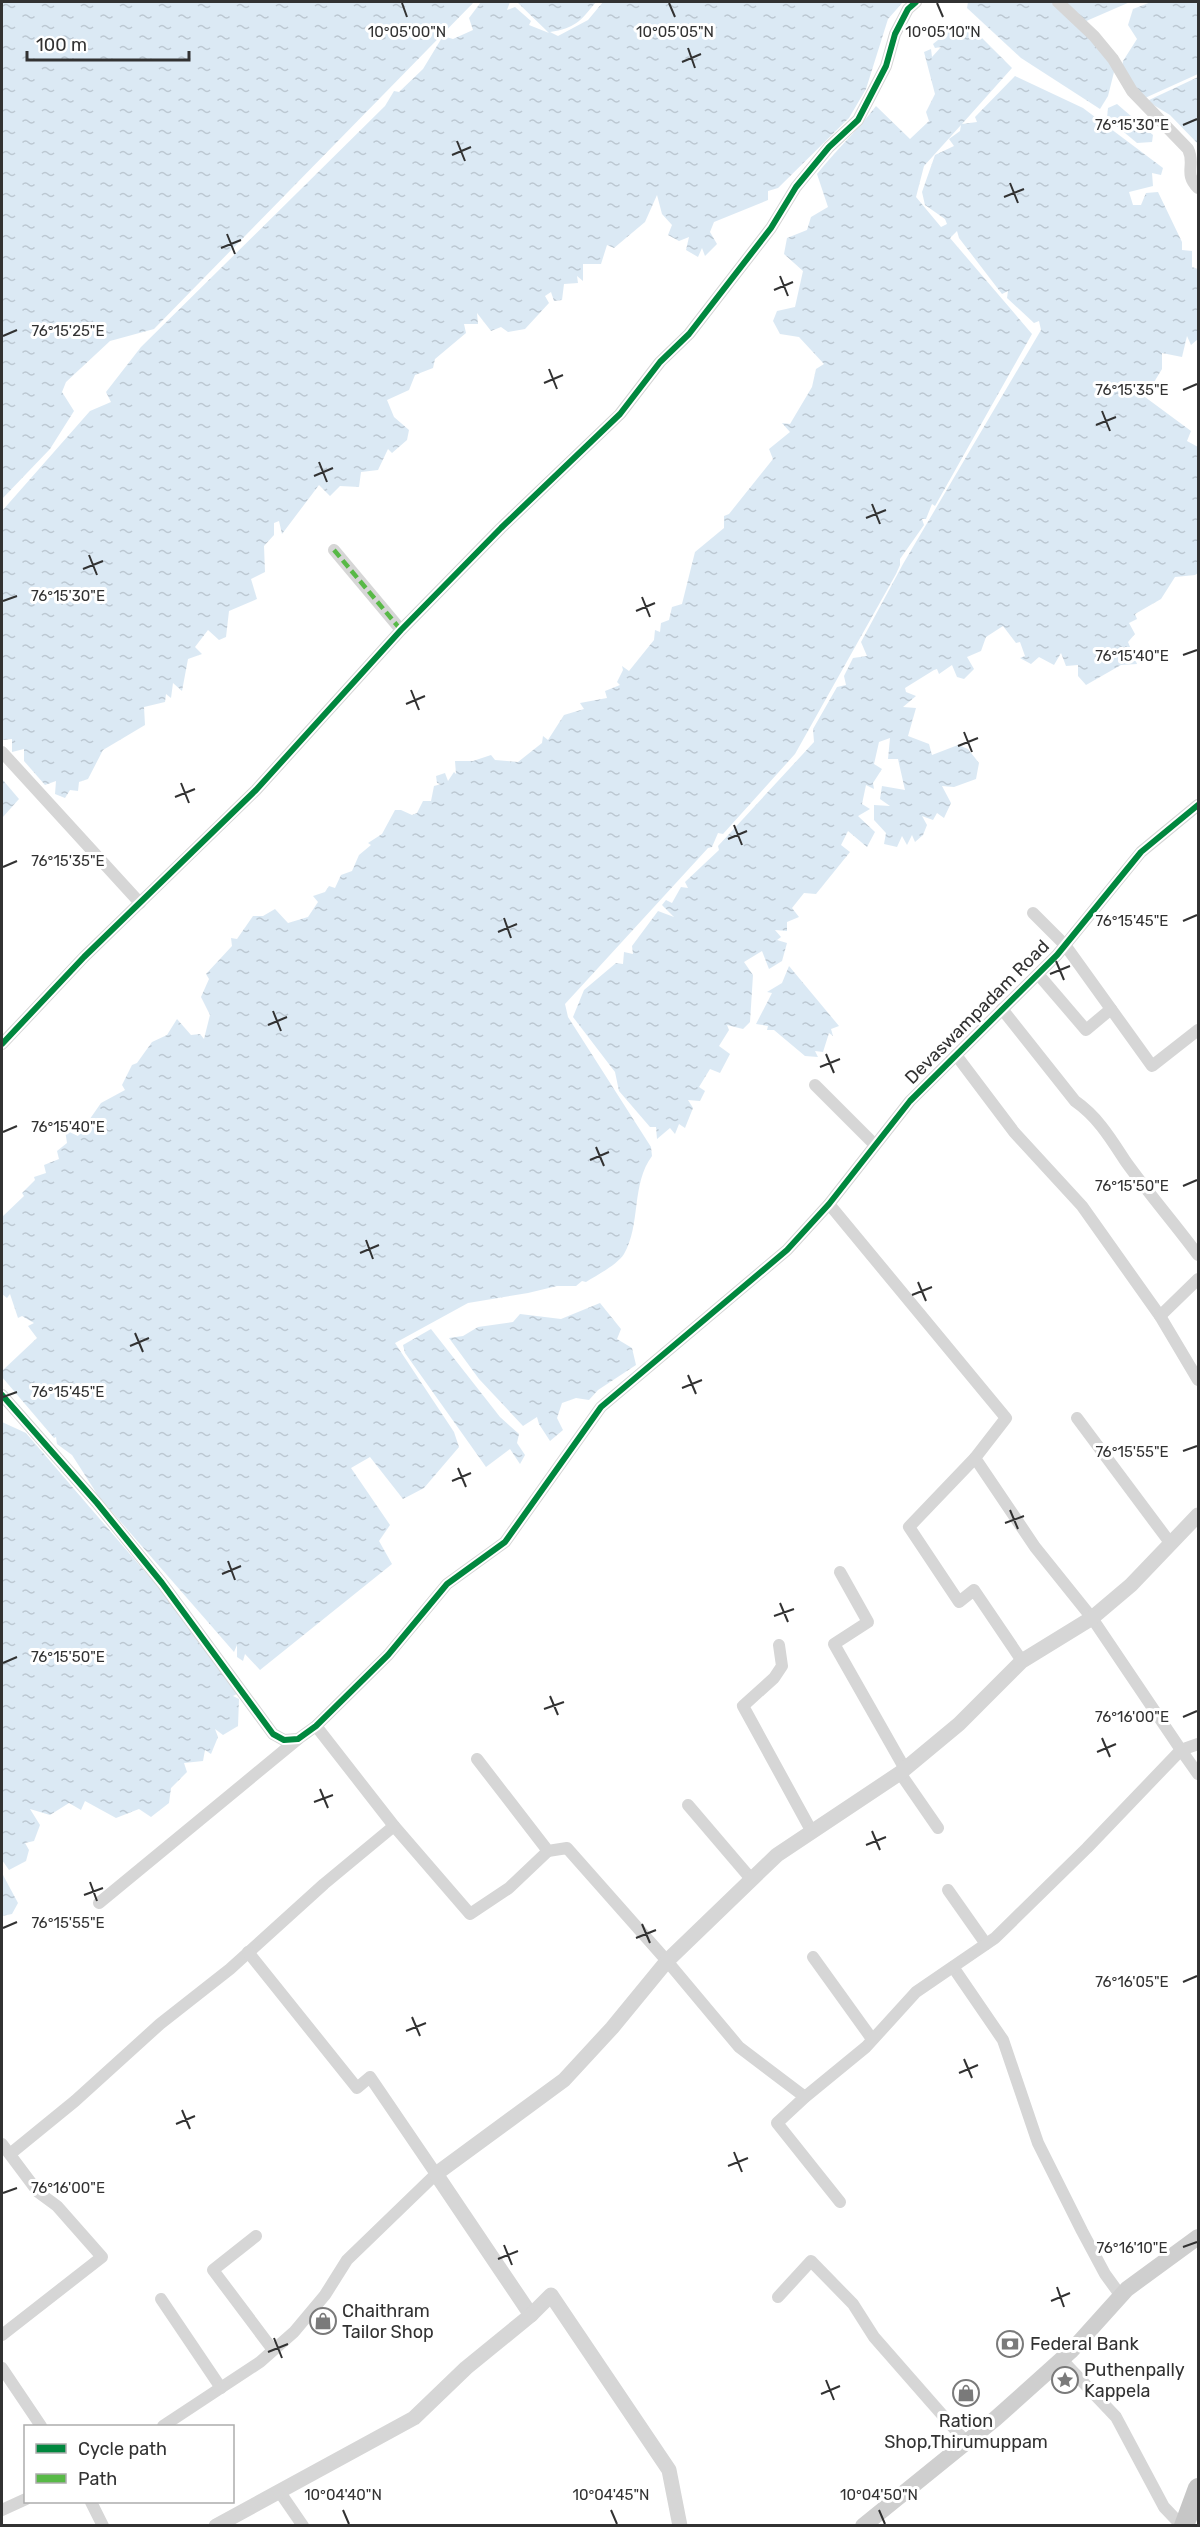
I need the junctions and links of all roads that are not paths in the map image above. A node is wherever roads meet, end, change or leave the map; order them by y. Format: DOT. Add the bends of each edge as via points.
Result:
graph roads {
  1 [pos="916,2"];
  2 [pos="1058,2"];
  3 [pos="1198,189"];
  4 [pos="334,550"];
  5 [pos="401,630"];
  6 [pos="2,752"];
  7 [pos="1198,805"];
  8 [pos="140,903"];
  9 [pos="1033,913"];
  10 [pos="1065,945"];
  11 [pos="1038,974"];
  12 [pos="1002,1009"];
  13 [pos="1111,1009"];
  14 [pos="1198,1030"];
  15 [pos="2,1044"];
  16 [pos="956,1055"];
  17 [pos="815,1085"];
  18 [pos="875,1145"];
  19 [pos="829,1204"];
  20 [pos="1198,1255"];
  21 [pos="1198,1280"];
  22 [pos="1160,1316"];
  23 [pos="1198,1380"];
  24 [pos="2,1395"];
  25 [pos="1077,1418"];
  26 [pos="975,1458"];
  27 [pos="1198,1515"];
  28 [pos="1171,1544"];
  29 [pos="840,1572"];
  30 [pos="1092,1618"];
  31 [pos="779,1645"];
  32 [pos="1022,1661"];
  33 [pos="316,1726"];
  34 [pos="298,1739"];
  35 [pos="1198,1744"];
  36 [pos="1181,1750"];
  37 [pos="477,1759"];
  38 [pos="902,1771"];
  39 [pos="1198,1774"];
  40 [pos="688,1805"];
  41 [pos="394,1826"];
  42 [pos="938,1828"];
  43 [pos="812,1832"];
  44 [pos="548,1851"];
  45 [pos="752,1880"];
  46 [pos="948,1890"];
  47 [pos="99,1903"];
  48 [pos="986,1944"];
  49 [pos="248,1952"];
  50 [pos="813,1957"];
  51 [pos="667,1961"];
  52 [pos="953,1967"];
  53 [pos="872,2039"];
  54 [pos="805,2097"];
  55 [pos="6,2149"];
  56 [pos="436,2174"];
  57 [pos="840,2202"];
  58 [pos="256,2236"];
  59 [pos="1198,2237"];
  60 [pos="1121,2296"];
  61 [pos="778,2297"];
  62 [pos="161,2299"];
  63 [pos="531,2315"];
  64 [pos="2,2335"];
  65 [pos="273,2350"];
  66 [pos="1061,2359"];
  67 [pos="2,2368"];
  68 [pos="222,2388"];
  69 [pos="40,2425"];
  70 [pos="166,2425"];
  71 [pos="966,2442"];
  72 [pos="1198,2488"];
  73 [pos="279,2491"];
  74 [pos="24,2500"];
  75 [pos="92,2503"];
  76 [pos="2,2510"];
  77 [pos="103,2526"];
  78 [pos="216,2526"];
  79 [pos="303,2526"];
  80 [pos="680,2526"];
  81 [pos="863,2526"];
  82 [pos="1183,2526"];
  1 -- 5 [label="street" via="895,34 886,66 858,120 795,187 771,228 689,334 660,362 594,441"];
  2 -- 3 [label="street" via="1094,36 1132,91 1188,149 1192,157 1191,181"];
  4 -- 5 [label="street"];
  5 -- 8 [label="street" via="256,790"];
  6 -- 8 [label="street"];
  7 -- 10 [label="street, Devaswampadam Road" via="1141,852"];
  8 -- 15 [label="street"];
  9 -- 10 [label="street"];
  10 -- 11 [label="street, Devaswampadam Road"];
  10 -- 13 [label="street"];
  11 -- 12 [label="street, Devaswampadam Road"];
  11 -- 13 [label="street" via="1086,1030"];
  12 -- 16 [label="street, Devaswampadam Road"];
  12 -- 20 [label="street" via="1075,1101 1112,1138"];
  13 -- 14 [label="street" via="1152,1066"];
  16 -- 18 [label="street, Devaswampadam Road" via="910,1101"];
  16 -- 22 [label="street" via="1014,1132 1082,1206"];
  17 -- 18 [label="street"];
  18 -- 19 [label="street, Devaswampadam Road"];
  19 -- 26 [label="street" via="1006,1418"];
  19 -- 33 [label="street, Devaswampadam Road" via="787,1250 601,1407 505,1542 447,1584 388,1655"];
  21 -- 22 [label="street"];
  22 -- 23 [label="street"];
  24 -- 34 [label="street" via="162,1583 273,1734 285,1740"];
  25 -- 28 [label="street"];
  26 -- 30 [label="street" via="1035,1547"];
  26 -- 32 [label="street" via="909,1527 959,1602 975,1590"];
  27 -- 28 [label="street"];
  28 -- 30 [label="street"];
  29 -- 38 [label="street" via="868,1622 834,1644"];
  30 -- 32 [label="street"];
  30 -- 36 [label="street"];
  31 -- 43 [label="street" via="782,1666 743,1706"];
  32 -- 38 [label="street" via="959,1725"];
  33 -- 34 [label="street, Devaswampadam Road"];
  33 -- 41 [label="street"];
  34 -- 47 [label="street, Devaswampadam Road"];
  35 -- 36 [label="street"];
  36 -- 39 [label="street"];
  36 -- 48 [label="street" via="1087,1848"];
  37 -- 44 [label="street"];
  38 -- 42 [label="street"];
  38 -- 43 [label="street"];
  40 -- 45 [label="street"];
  41 -- 44 [label="street" via="471,1914 509,1888"];
  41 -- 49 [label="street"];
  43 -- 45 [label="street" via="777,1855"];
  44 -- 51 [label="street" via="567,1848"];
  45 -- 51 [label="street"];
  46 -- 48 [label="street"];
  48 -- 52 [label="street"];
  49 -- 55 [label="street" via="75,2101"];
  49 -- 56 [label="street" via="357,2088 370,2077"];
  50 -- 53 [label="street"];
  51 -- 54 [label="street" via="739,2047"];
  51 -- 56 [label="street" via="564,2080"];
  52 -- 53 [label="street" via="916,1992"];
  52 -- 60 [label="street" via="1003,2040 1038,2143 1082,2231"];
  53 -- 54 [label="street"];
  54 -- 57 [label="street" via="777,2123"];
  55 -- 64 [label="street" via="38,2192 57,2206 102,2257"];
  56 -- 63 [label="street"];
  56 -- 65 [label="street" via="347,2260 325,2295"];
  58 -- 65 [label="street" via="213,2270"];
  59 -- 60 [label="main road"];
  60 -- 66 [label="main road"];
  61 -- 71 [label="street" via="811,2261 853,2304 874,2337"];
  62 -- 68 [label="street"];
  63 -- 73 [label="street" via="466,2368 414,2418"];
  63 -- 80 [label="street" via="551,2295 669,2470"];
  65 -- 68 [label="street"];
  66 -- 71 [label="main road"];
  66 -- 82 [label="street" via="1116,2417 1164,2507"];
  67 -- 69 [label="street"];
  68 -- 70 [label="street"];
  71 -- 81 [label="main road"];
  72 -- 82 [label="highway"];
  73 -- 78 [label="street"];
  73 -- 79 [label="street"];
  74 -- 76 [label="street"];
  75 -- 77 [label="street"];
}
